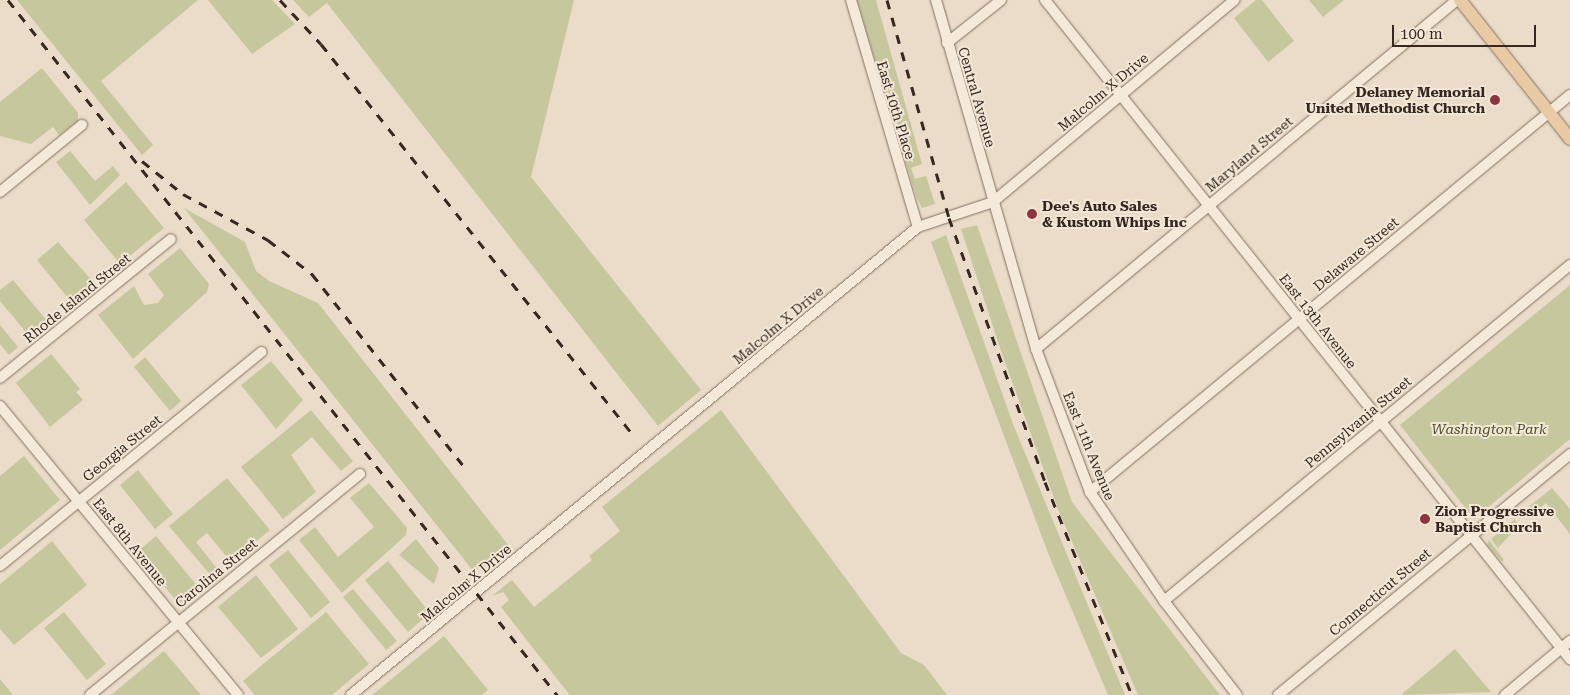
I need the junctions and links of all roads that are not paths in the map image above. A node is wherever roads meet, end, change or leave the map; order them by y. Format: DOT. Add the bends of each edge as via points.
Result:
graph roads {
  1 [pos="851,0"];
  2 [pos="936,0"];
  3 [pos="1001,0"];
  4 [pos="1045,0"];
  5 [pos="1235,0"];
  6 [pos="1458,0"];
  7 [pos="947,44"];
  8 [pos="1121,95"];
  9 [pos="1570,95"];
  10 [pos="1549,112"];
  11 [pos="82,125"];
  12 [pos="1570,139"];
  13 [pos="0,192"];
  14 [pos="993,202"];
  15 [pos="1209,206"];
  16 [pos="918,227"];
  17 [pos="171,239"];
  18 [pos="1570,265"];
  19 [pos="1299,319"];
  20 [pos="1036,349"];
  21 [pos="261,352"];
  22 [pos="0,378"];
  23 [pos="0,406"];
  24 [pos="1381,422"];
  25 [pos="1570,454"];
  26 [pos="360,474"];
  27 [pos="1090,492"];
  28 [pos="79,501"];
  29 [pos="1471,535"];
  30 [pos="0,566"];
  31 [pos="1164,601"];
  32 [pos="178,622"];
  33 [pos="1570,641"];
  34 [pos="1561,648"];
  35 [pos="1570,659"];
  36 [pos="90,695"];
  37 [pos="238,695"];
  38 [pos="351,695"];
  39 [pos="1238,695"];
  40 [pos="1278,695"];
  41 [pos="1505,695"];
  1 -- 16 [label="street, East 10th Place"];
  2 -- 7 [label="street, Central Avenue"];
  3 -- 7 [label="street"];
  4 -- 8 [label="street, East 13th Avenue"];
  5 -- 8 [label="street, Malcolm X Drive"];
  6 -- 10 [label="main road"];
  6 -- 15 [label="street, Maryland Street"];
  7 -- 14 [label="street, Central Avenue"];
  8 -- 14 [label="street, Malcolm X Drive"];
  8 -- 15 [label="street, East 13th Avenue"];
  9 -- 10 [label="street, Delaware Street"];
  10 -- 12 [label="main road"];
  10 -- 19 [label="street, Delaware Street"];
  11 -- 13 [label="street"];
  14 -- 16 [label="street, Malcolm X Drive"];
  14 -- 20 [label="street, East 11th Avenue"];
  15 -- 19 [label="street, East 13th Avenue"];
  15 -- 20 [label="street, Maryland Street"];
  16 -- 38 [label="street, Malcolm X Drive"];
  17 -- 22 [label="street, Rhode Island Street"];
  18 -- 24 [label="street, Pennsylvania Street"];
  19 -- 24 [label="street, East 13th Avenue"];
  19 -- 27 [label="street, Delaware Street"];
  20 -- 27 [label="street, East 11th Avenue"];
  21 -- 28 [label="street, Georgia Street"];
  23 -- 28 [label="street, East 8th Avenue"];
  24 -- 29 [label="street, East 13th Avenue"];
  24 -- 31 [label="street, Pennsylvania Street"];
  25 -- 29 [label="street, Connecticut Street"];
  26 -- 32 [label="street, Carolina Street"];
  27 -- 31 [label="street, East 11th Avenue"];
  28 -- 30 [label="street, Georgia Street"];
  28 -- 32 [label="street, East 8th Avenue"];
  29 -- 34 [label="street, East 13th Avenue"];
  29 -- 40 [label="street, Connecticut Street"];
  31 -- 39 [label="street, East 11th Avenue"];
  32 -- 36 [label="street, Carolina Street"];
  32 -- 37 [label="street, East 8th Avenue"];
  33 -- 34 [label="street"];
  34 -- 35 [label="street, East 13th Avenue"];
  34 -- 41 [label="street"];
}
